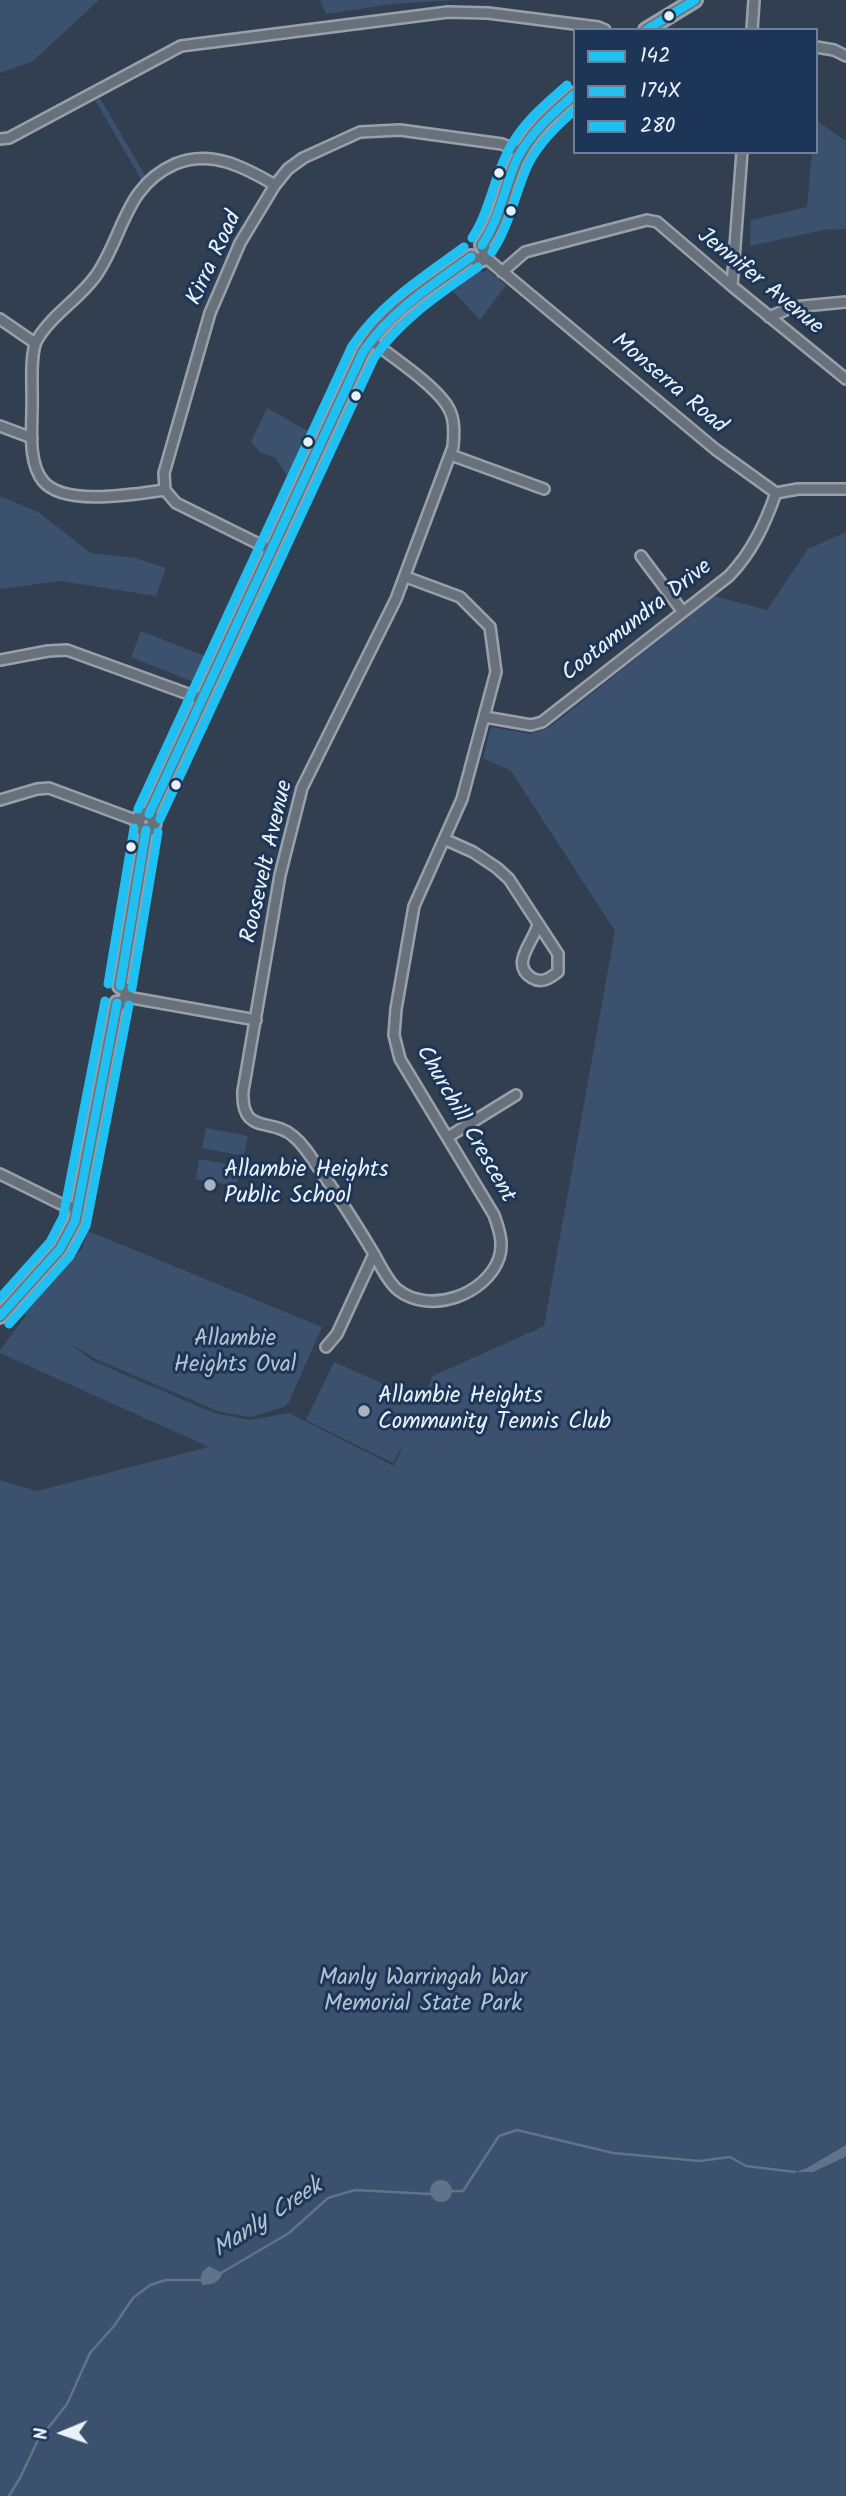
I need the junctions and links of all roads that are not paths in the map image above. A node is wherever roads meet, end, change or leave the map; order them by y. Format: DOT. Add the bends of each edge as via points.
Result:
graph roads {
  1 [pos="754,0"];
  2 [pos="688,2"];
  3 [pos="591,28"];
  4 [pos="649,28"];
  5 [pos="752,28"];
  6 [pos="818,47"];
  7 [pos="846,56"];
  8 [pos="573,96"];
  9 [pos="0,139"];
  10 [pos="521,152"];
  11 [pos="742,154"];
  12 [pos="275,185"];
  13 [pos="483,251"];
  14 [pos="502,272"];
  15 [pos="732,286"];
  16 [pos="846,302"];
  17 [pos="769,317"];
  18 [pos="0,319"];
  19 [pos="370,340"];
  20 [pos="35,343"];
  21 [pos="846,379"];
  22 [pos="0,426"];
  23 [pos="32,438"];
  24 [pos="451,455"];
  25 [pos="544,489"];
  26 [pos="846,489"];
  27 [pos="165,490"];
  28 [pos="776,493"];
  29 [pos="271,550"];
  30 [pos="641,556"];
  31 [pos="406,577"];
  32 [pos="683,612"];
  33 [pos="0,660"];
  34 [pos="202,699"];
  35 [pos="485,717"];
  36 [pos="0,800"];
  37 [pos="144,822"];
  38 [pos="444,839"];
  39 [pos="538,923"];
  40 [pos="121,995"];
  41 [pos="256,1020"];
  42 [pos="516,1095"];
  43 [pos="448,1137"];
  44 [pos="0,1174"];
  45 [pos="79,1208"];
  46 [pos="374,1254"];
  47 [pos="0,1316"];
  48 [pos="326,1347"];
  1 -- 5 [label="street"];
  2 -- 4 [label="main road"];
  3 -- 9 [label="street" via="448,12 181,46"];
  6 -- 7 [label="street"];
  8 -- 10 [label="main road" via="540,126"];
  10 -- 12 [label="street, Kirra Road" via="502,144 400,130 360,132 303,158"];
  10 -- 13 [label="main road"];
  11 -- 15 [label="street"];
  12 -- 20 [label="street" via="216,158 176,164 152,178 131,203 97,274"];
  12 -- 27 [label="street, Kirra Road" via="240,243 210,313 164,473"];
  13 -- 14 [label="street, Monserra Road"];
  13 -- 19 [label="main road" via="478,261 471,257 395,313"];
  14 -- 15 [label="street, Jennifer Avenue" via="525,252 647,220 657,222"];
  14 -- 28 [label="street, Monserra Road" via="715,449"];
  15 -- 17 [label="street, Jennifer Avenue"];
  16 -- 17 [label="street" via="793,307"];
  17 -- 21 [label="street, Jennifer Avenue"];
  18 -- 20 [label="street"];
  19 -- 24 [label="street, Roosevelt Avenue" via="447,405 454,425"];
  19 -- 29 [label="main road"];
  20 -- 23 [label="street"];
  22 -- 23 [label="street"];
  23 -- 27 [label="street" via="35,465 43,481 58,493 102,496"];
  24 -- 25 [label="street"];
  24 -- 31 [label="street, Roosevelt Avenue"];
  26 -- 28 [label="street"];
  27 -- 29 [label="street" via="176,503"];
  28 -- 32 [label="street, Cootamundra Drive" via="741,563"];
  29 -- 34 [label="main road"];
  30 -- 32 [label="street"];
  31 -- 35 [label="street, Churchill Crescent" via="460,597 490,627 496,672"];
  31 -- 41 [label="street, Roosevelt Avenue" via="302,788 281,875"];
  32 -- 35 [label="street, Cootamundra Drive" via="542,722 531,725"];
  33 -- 34 [label="street" via="67,650"];
  34 -- 37 [label="main road"];
  35 -- 38 [label="street, Churchill Crescent" via="462,799"];
  36 -- 37 [label="street" via="49,788"];
  37 -- 40 [label="main road"];
  38 -- 39 [label="street" via="497,868"];
  38 -- 43 [label="street, Churchill Crescent" via="414,906 394,1035 400,1059"];
  39 -- 39 [label="street" via="559,962 558,972 537,981 521,960"];
  40 -- 41 [label="street"];
  40 -- 45 [label="main road"];
  41 -- 46 [label="street, Roosevelt Avenue" via="242,1107 250,1118 282,1129 304,1147"];
  42 -- 43 [label="street"];
  43 -- 46 [label="street, Churchill Crescent" via="494,1215 501,1235 495,1266 483,1282 452,1300 418,1299 395,1288"];
  44 -- 45 [label="street" via="65,1206"];
  45 -- 47 [label="main road" via="63,1245"];
  46 -- 48 [label="street" via="337,1334"];
}
